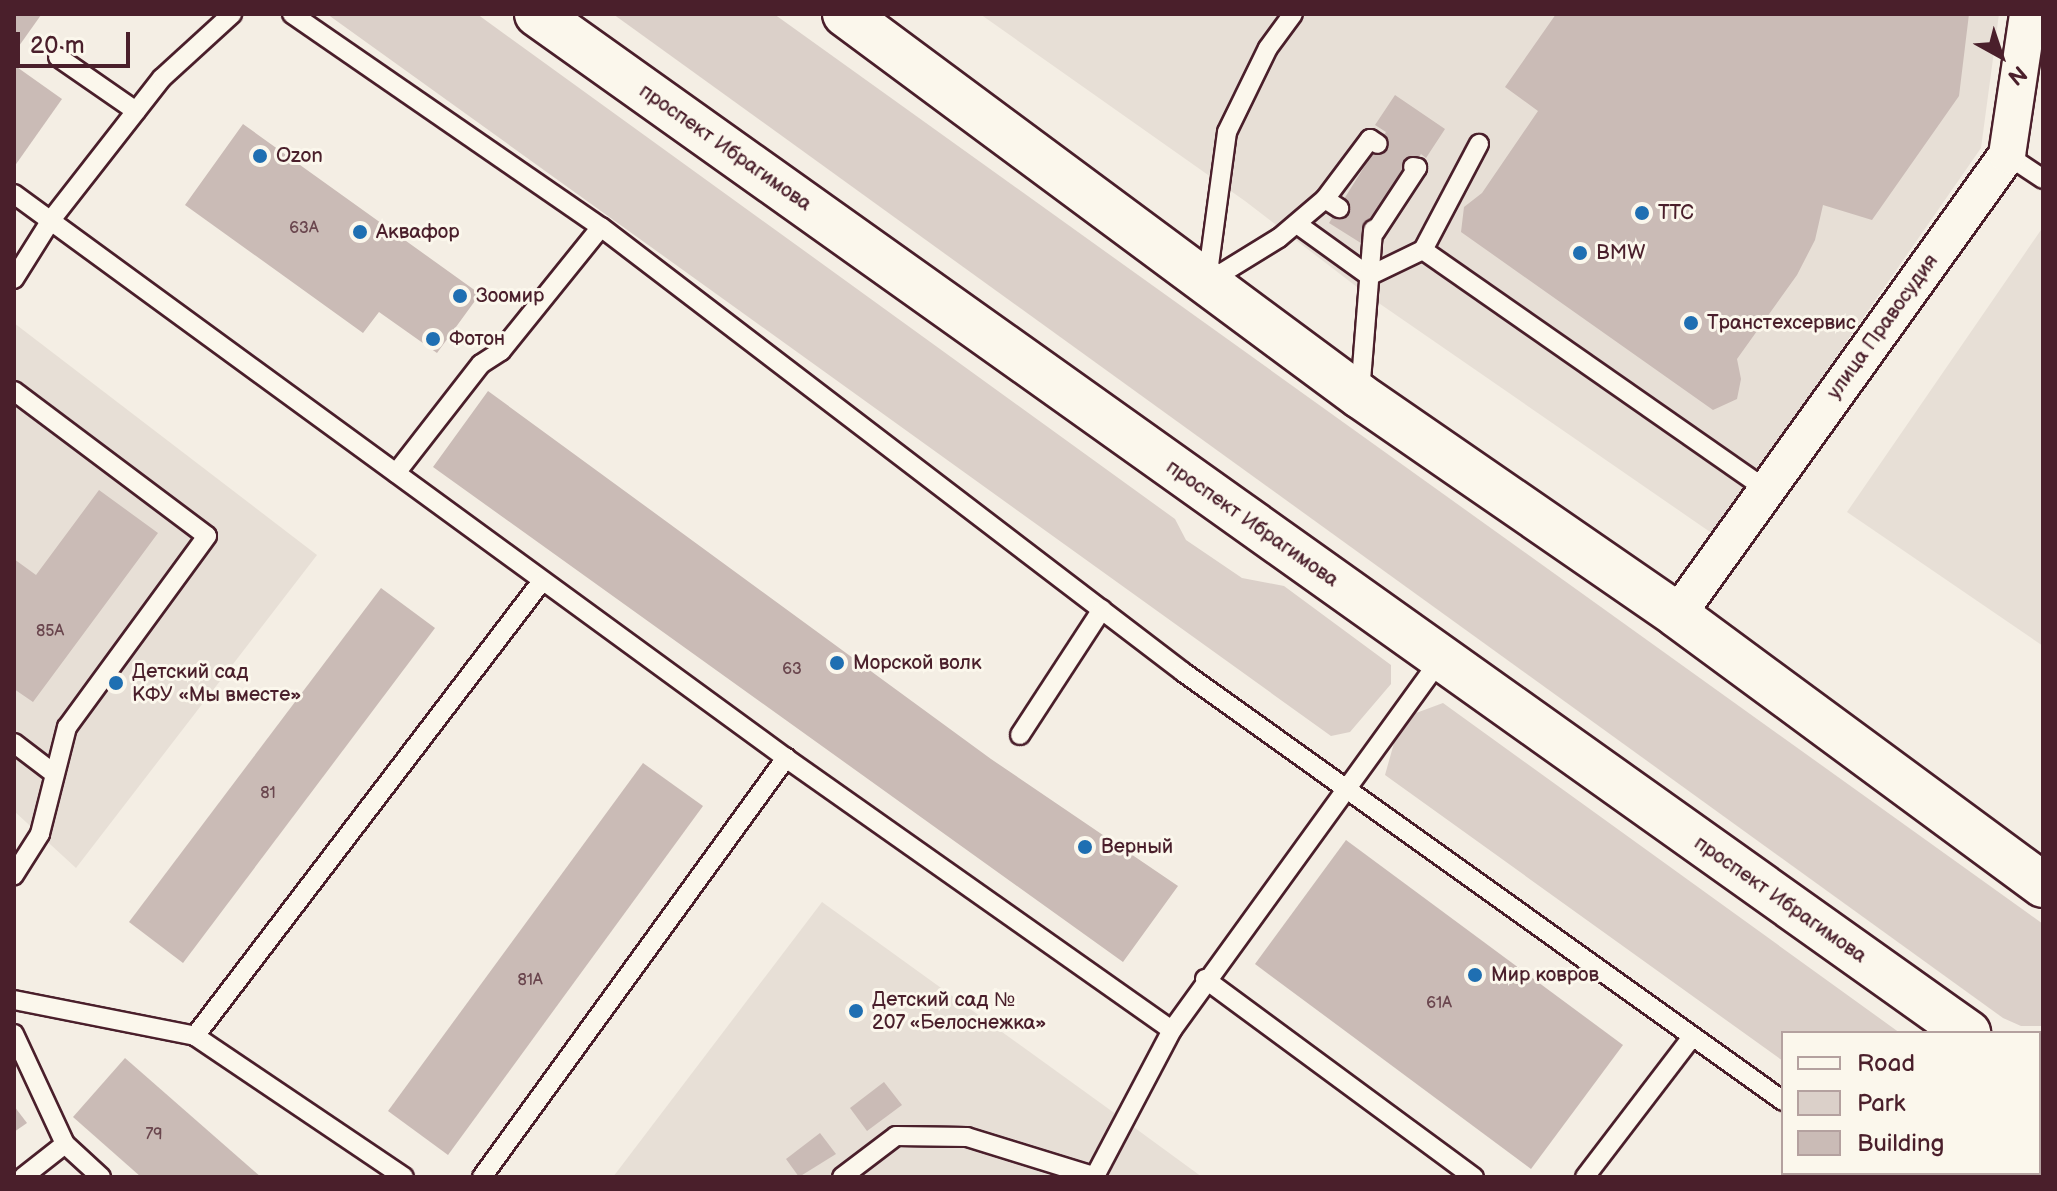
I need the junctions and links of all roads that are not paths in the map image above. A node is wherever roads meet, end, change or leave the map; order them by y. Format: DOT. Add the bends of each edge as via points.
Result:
graph roads {
  1 [pos="232,14"];
  2 [pos="292,14"];
  3 [pos="537,14"];
  4 [pos="845,14"];
  5 [pos="1293,14"];
  6 [pos="2028,14"];
  7 [pos="58,57"];
  8 [pos="136,111"];
  9 [pos="1378,144"];
  10 [pos="1479,144"];
  11 [pos="2007,155"];
  12 [pos="1413,167"];
  13 [pos="2043,179"];
  14 [pos="14,194"];
  15 [pos="51,220"];
  16 [pos="1297,224"];
  17 [pos="601,227"];
  18 [pos="1423,250"];
  19 [pos="1369,276"];
  20 [pos="14,279"];
  21 [pos="1206,283"];
  22 [pos="14,391"];
  23 [pos="1360,396"];
  24 [pos="396,473"];
  25 [pos="1766,489"];
  26 [pos="542,581"];
  27 [pos="1102,609"];
  28 [pos="1677,615"];
  29 [pos="1441,658"];
  30 [pos="1020,735"];
  31 [pos="14,743"];
  32 [pos="786,758"];
  33 [pos="52,772"];
  34 [pos="1345,789"];
  35 [pos="14,875"];
  36 [pos="2043,885"];
  37 [pos="1205,979"];
  38 [pos="14,1000"];
  39 [pos="1172,1030"];
  40 [pos="1965,1031"];
  41 [pos="14,1034"];
  42 [pos="195,1036"];
  43 [pos="1692,1037"];
  44 [pos="1781,1100"];
  45 [pos="65,1144"];
  46 [pos="1095,1176"];
  47 [pos="23,1177"];
  48 [pos="101,1177"];
  49 [pos="404,1177"];
  50 [pos="482,1177"];
  51 [pos="842,1177"];
  52 [pos="1474,1177"];
  53 [pos="1585,1177"];
  1 -- 8 [label="lane" via="162,78"];
  2 -- 17 [label="lane"];
  3 -- 29 [label="main road, проспект Ибрагимова"];
  4 -- 21 [label="main road"];
  5 -- 21 [label="lane" via="1268,48 1227,132"];
  6 -- 11 [label="street, улица Правосудия"];
  7 -- 8 [label="lane"];
  8 -- 15 [label="lane"];
  9 -- 16 [label="lane" via="1370,139 1332,204"];
  10 -- 18 [label="lane"];
  11 -- 13 [label="lane"];
  11 -- 25 [label="street, улица Правосудия"];
  12 -- 19 [label="lane" via="1417,168 1374,231"];
  14 -- 15 [label="lane"];
  15 -- 20 [label="lane"];
  15 -- 24 [label="lane"];
  16 -- 19 [label="lane"];
  16 -- 21 [label="lane"];
  17 -- 24 [label="lane" via="501,351 481,364"];
  17 -- 27 [label="lane"];
  18 -- 19 [label="lane"];
  18 -- 25 [label="lane"];
  19 -- 23 [label="lane"];
  21 -- 23 [label="main road"];
  22 -- 33 [label="lane" via="207,536 67,727"];
  23 -- 28 [label="main road"];
  24 -- 26 [label="lane"];
  25 -- 28 [label="street, улица Правосудия"];
  26 -- 32 [label="lane"];
  26 -- 42 [label="lane"];
  27 -- 30 [label="lane"];
  27 -- 34 [label="lane"];
  28 -- 36 [label="main road"];
  29 -- 34 [label="lane"];
  29 -- 40 [label="main road, проспект Ибрагимова"];
  31 -- 33 [label="lane"];
  32 -- 39 [label="lane"];
  32 -- 50 [label="lane"];
  33 -- 35 [label="lane" via="40,834"];
  34 -- 37 [label="lane"];
  34 -- 43 [label="lane"];
  37 -- 39 [label="lane"];
  37 -- 52 [label="lane"];
  38 -- 42 [label="lane"];
  39 -- 46 [label="lane"];
  41 -- 45 [label="lane"];
  42 -- 49 [label="lane"];
  43 -- 44 [label="lane"];
  43 -- 53 [label="lane"];
  45 -- 47 [label="lane"];
  45 -- 48 [label="lane"];
  46 -- 51 [label="lane" via="967,1137 896,1136"];
}
